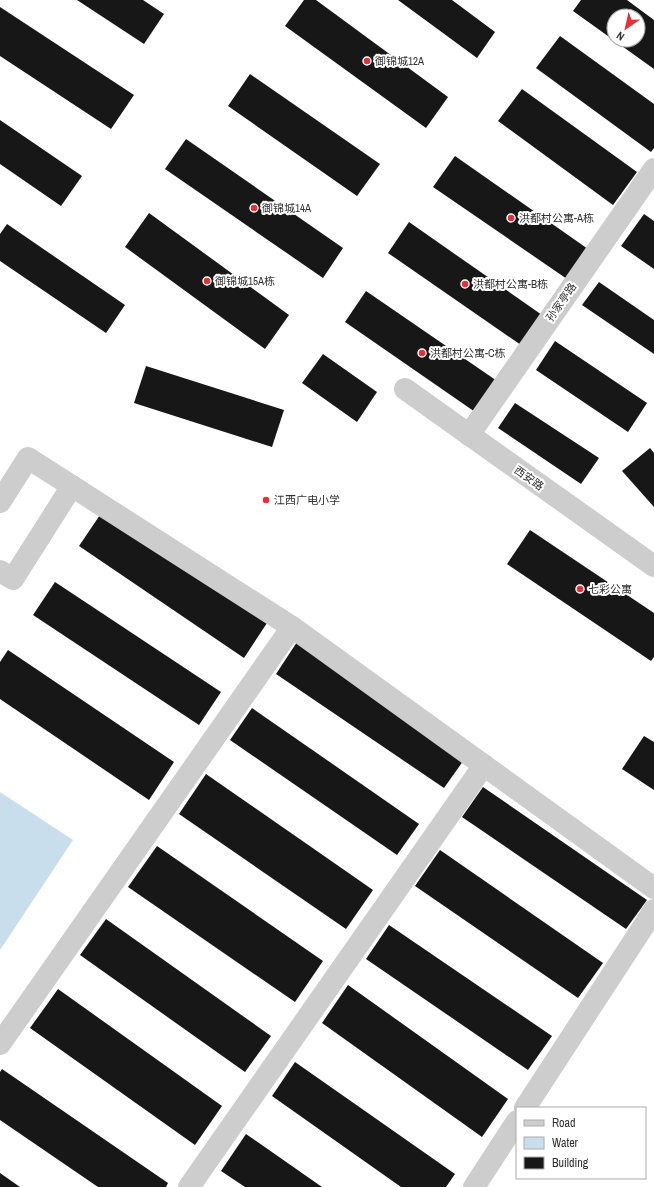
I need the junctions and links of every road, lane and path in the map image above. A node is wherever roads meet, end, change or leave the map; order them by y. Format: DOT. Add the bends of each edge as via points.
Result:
graph roads {
  1 [pos="654,168"];
  2 [pos="405,390"];
  3 [pos="469,435"];
  4 [pos="72,486"];
  5 [pos="0,502"];
  6 [pos="654,566"];
  7 [pos="0,571"];
  8 [pos="292,627"];
  9 [pos="484,765"];
  10 [pos="654,888"];
  11 [pos="654,910"];
  12 [pos="0,1044"];
  13 [pos="526,1107"];
  14 [pos="516,1123"];
  15 [pos="189,1187"];
  16 [pos="474,1187"];
  1 -- 3 [label="street, 孙家亭路"];
  2 -- 3 [label="street, 西安路"];
  3 -- 6 [label="street, 西安路"];
  4 -- 5 [label="street" via="28,458"];
  4 -- 7 [label="street" via="13,579"];
  4 -- 8 [label="street"];
  8 -- 9 [label="street"];
  8 -- 12 [label="street"];
  9 -- 10 [label="street"];
  9 -- 15 [label="street"];
  11 -- 13 [label="street"];
  14 -- 16 [label="street"];
}
